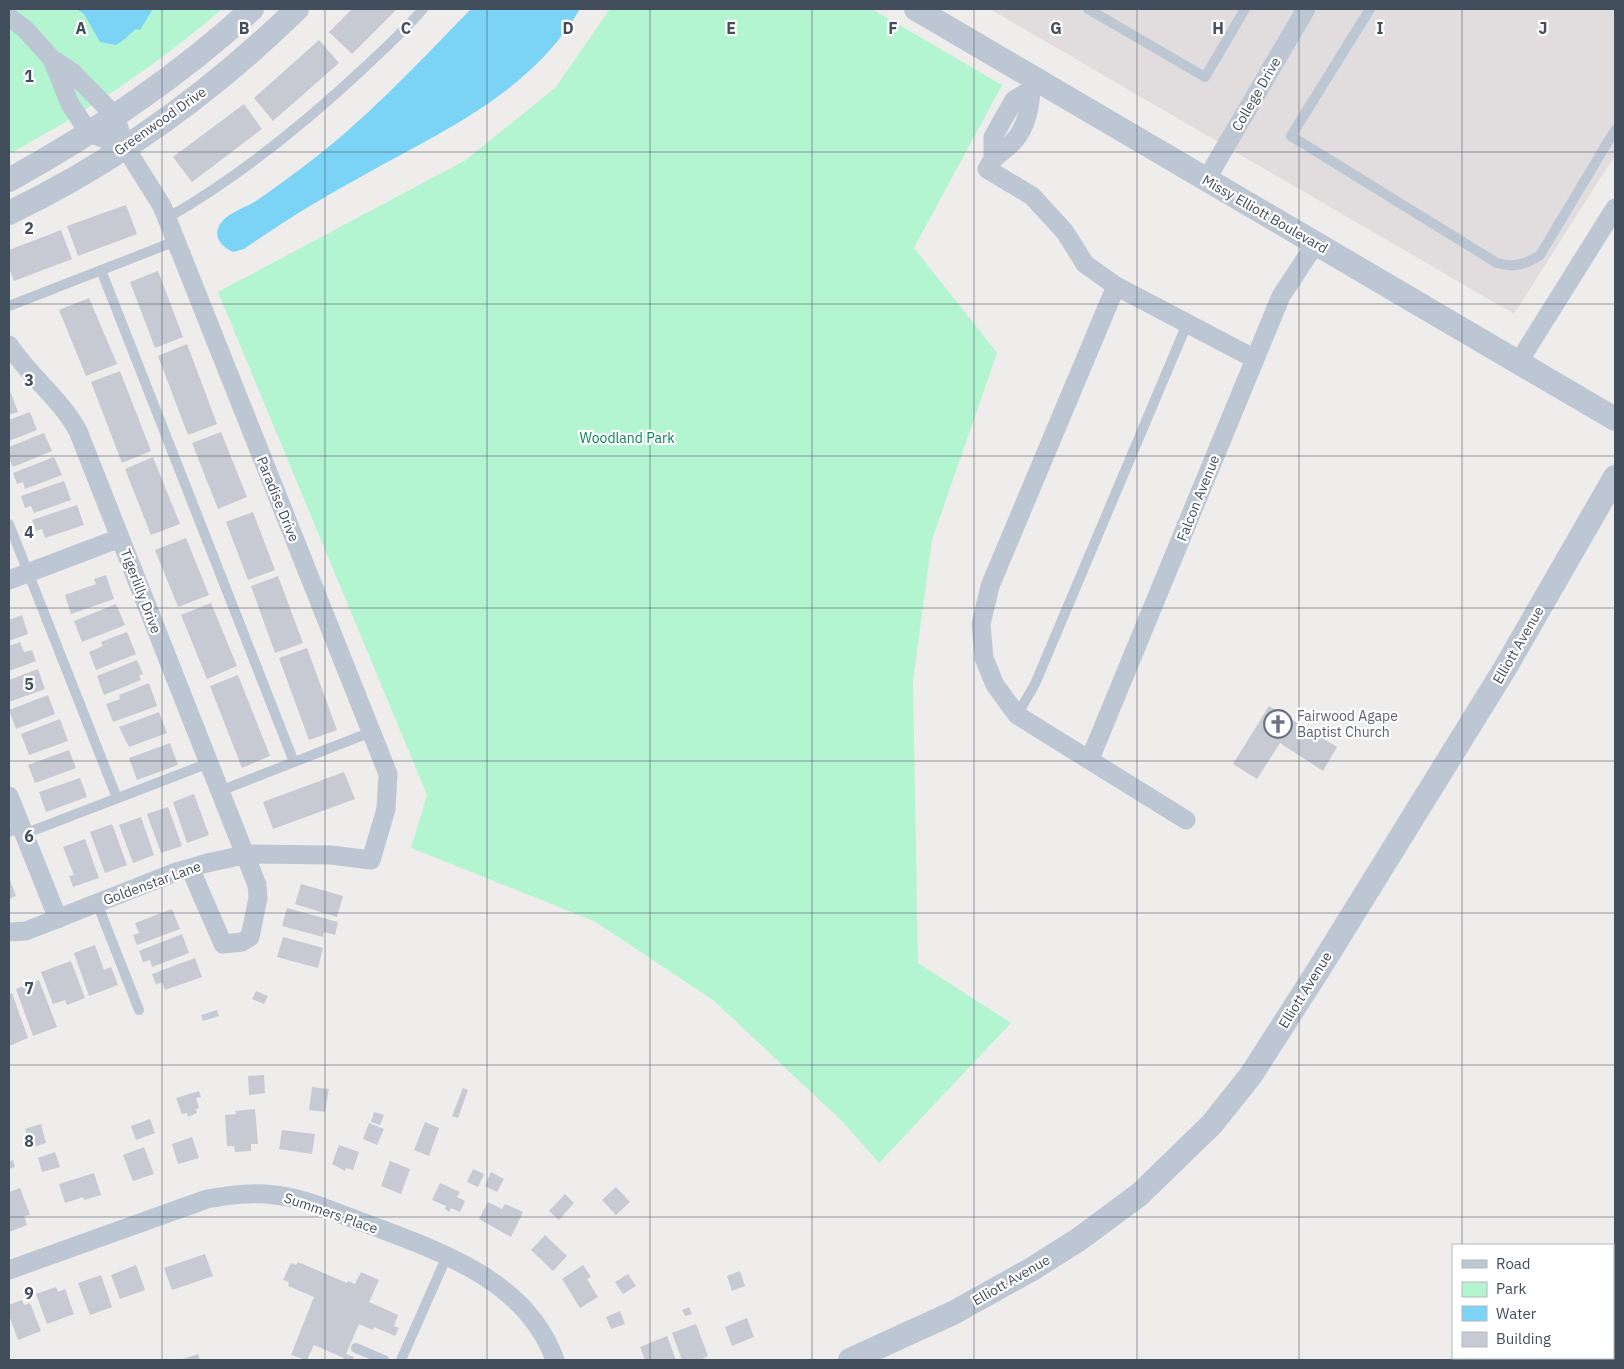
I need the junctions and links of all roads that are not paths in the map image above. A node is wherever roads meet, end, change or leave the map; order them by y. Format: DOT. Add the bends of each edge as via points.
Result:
graph roads {
  1 [pos="252,9"];
  2 [pos="297,9"];
  3 [pos="423,9"];
  4 [pos="916,9"];
  5 [pos="1088,9"];
  6 [pos="1245,9"];
  7 [pos="1306,9"];
  8 [pos="1370,9"];
  9 [pos="9,16"];
  10 [pos="52,59"];
  11 [pos="1034,85"];
  12 [pos="115,116"];
  13 [pos="1615,130"];
  14 [pos="89,133"];
  15 [pos="125,147"];
  16 [pos="9,180"];
  17 [pos="1206,180"];
  18 [pos="1615,208"];
  19 [pos="9,213"];
  20 [pos="167,218"];
  21 [pos="176,241"];
  22 [pos="1316,243"];
  23 [pos="101,270"];
  24 [pos="1116,286"];
  25 [pos="9,306"];
  26 [pos="1187,324"];
  27 [pos="9,345"];
  28 [pos="1255,360"];
  29 [pos="1518,362"];
  30 [pos="1615,419"];
  31 [pos="1615,477"];
  32 [pos="9,524"];
  33 [pos="120,538"];
  34 [pos="26,574"];
  35 [pos="9,580"];
  36 [pos="1017,714"];
  37 [pos="371,732"];
  38 [pos="1090,759"];
  39 [pos="294,762"];
  40 [pos="209,763"];
  41 [pos="220,791"];
  42 [pos="9,796"];
  43 [pos="117,798"];
  44 [pos="1186,820"];
  45 [pos="18,831"];
  46 [pos="245,855"];
  47 [pos="372,860"];
  48 [pos="190,868"];
  49 [pos="97,903"];
  50 [pos="58,919"];
  51 [pos="18,931"];
  52 [pos="9,947"];
  53 [pos="139,1010"];
  54 [pos="447,1256"];
  55 [pos="9,1270"];
  56 [pos="356,1348"];
  57 [pos="384,1360"];
  58 [pos="401,1360"];
  59 [pos="555,1360"];
  60 [pos="850,1360"];
  1 -- 12 [label="street" via="189,62"];
  2 -- 15 [label="street, Greenwood Drive" via="230,71"];
  3 -- 20 [label="lane" via="328,101 270,150"];
  4 -- 11 [label="street, Missy Elliott Boulevard"];
  5 -- 6 [label="lane" via="1205,77"];
  7 -- 17 [label="street, College Drive"];
  8 -- 13 [label="lane" via="1291,136 1497,263 1509,266 1527,264 1540,255"];
  9 -- 10 [label="street" via="25,28"];
  10 -- 12 [label="street" via="72,72"];
  10 -- 14 [label="street" via="70,104"];
  11 -- 17 [label="street, Missy Elliott Boulevard"];
  11 -- 24 [label="street" via="1030,113 1012,144 990,163 1032,196 1065,232 1085,264"];
  12 -- 14 [label="street"];
  12 -- 15 [label="street, Paradise Drive"];
  14 -- 15 [label="street"];
  14 -- 16 [label="street"];
  15 -- 19 [label="street, Greenwood Drive"];
  15 -- 20 [label="street, Paradise Drive"];
  17 -- 22 [label="street, Missy Elliott Boulevard"];
  18 -- 29 [label="street"];
  20 -- 21 [label="street, Paradise Drive"];
  21 -- 23 [label="lane"];
  21 -- 37 [label="street, Paradise Drive"];
  22 -- 28 [label="street, Falcon Avenue" via="1281,296"];
  22 -- 29 [label="street, Missy Elliott Boulevard"];
  23 -- 25 [label="lane"];
  23 -- 39 [label="lane"];
  24 -- 26 [label="street"];
  24 -- 36 [label="street" via="990,586 981,624 984,658 995,685"];
  26 -- 28 [label="street"];
  26 -- 36 [label="lane" via="1039,675"];
  27 -- 33 [label="street, Tigerlilly Drive" via="68,411"];
  28 -- 38 [label="street, Falcon Avenue"];
  29 -- 30 [label="street, Missy Elliott Boulevard"];
  31 -- 60 [label="street, Elliott Avenue" via="1504,670 1319,969 1251,1075 1212,1124 1140,1194 1078,1240 954,1313"];
  32 -- 34 [label="lane"];
  33 -- 34 [label="street"];
  33 -- 40 [label="street, Tigerlilly Drive"];
  34 -- 35 [label="street"];
  34 -- 43 [label="lane"];
  36 -- 38 [label="street"];
  37 -- 39 [label="lane"];
  37 -- 47 [label="street, Paradise Drive" via="388,774 386,809"];
  38 -- 44 [label="street"];
  39 -- 41 [label="lane"];
  40 -- 41 [label="street, Tigerlilly Drive"];
  40 -- 43 [label="lane"];
  41 -- 46 [label="street, Tigerlilly Drive"];
  42 -- 45 [label="street"];
  43 -- 45 [label="lane"];
  45 -- 50 [label="street"];
  46 -- 47 [label="street, Goldenstar Lane" via="330,855"];
  46 -- 48 [label="street, Goldenstar Lane"];
  46 -- 48 [label="street, Tigerlilly Drive" via="257,885 258,898 250,937 242,942 224,944 220,939"];
  48 -- 49 [label="street, Goldenstar Lane"];
  49 -- 50 [label="street, Goldenstar Lane"];
  49 -- 53 [label="lane"];
  50 -- 51 [label="street, Goldenstar Lane"];
  51 -- 52 [label="street, Goldenstar Lane"];
  54 -- 55 [label="street, Summers Place" via="303,1200 255,1193 207,1199"];
  54 -- 58 [label="lane"];
  54 -- 59 [label="street, Summers Place" via="480,1273 515,1300 541,1332"];
  56 -- 57 [label="lane"];
}
